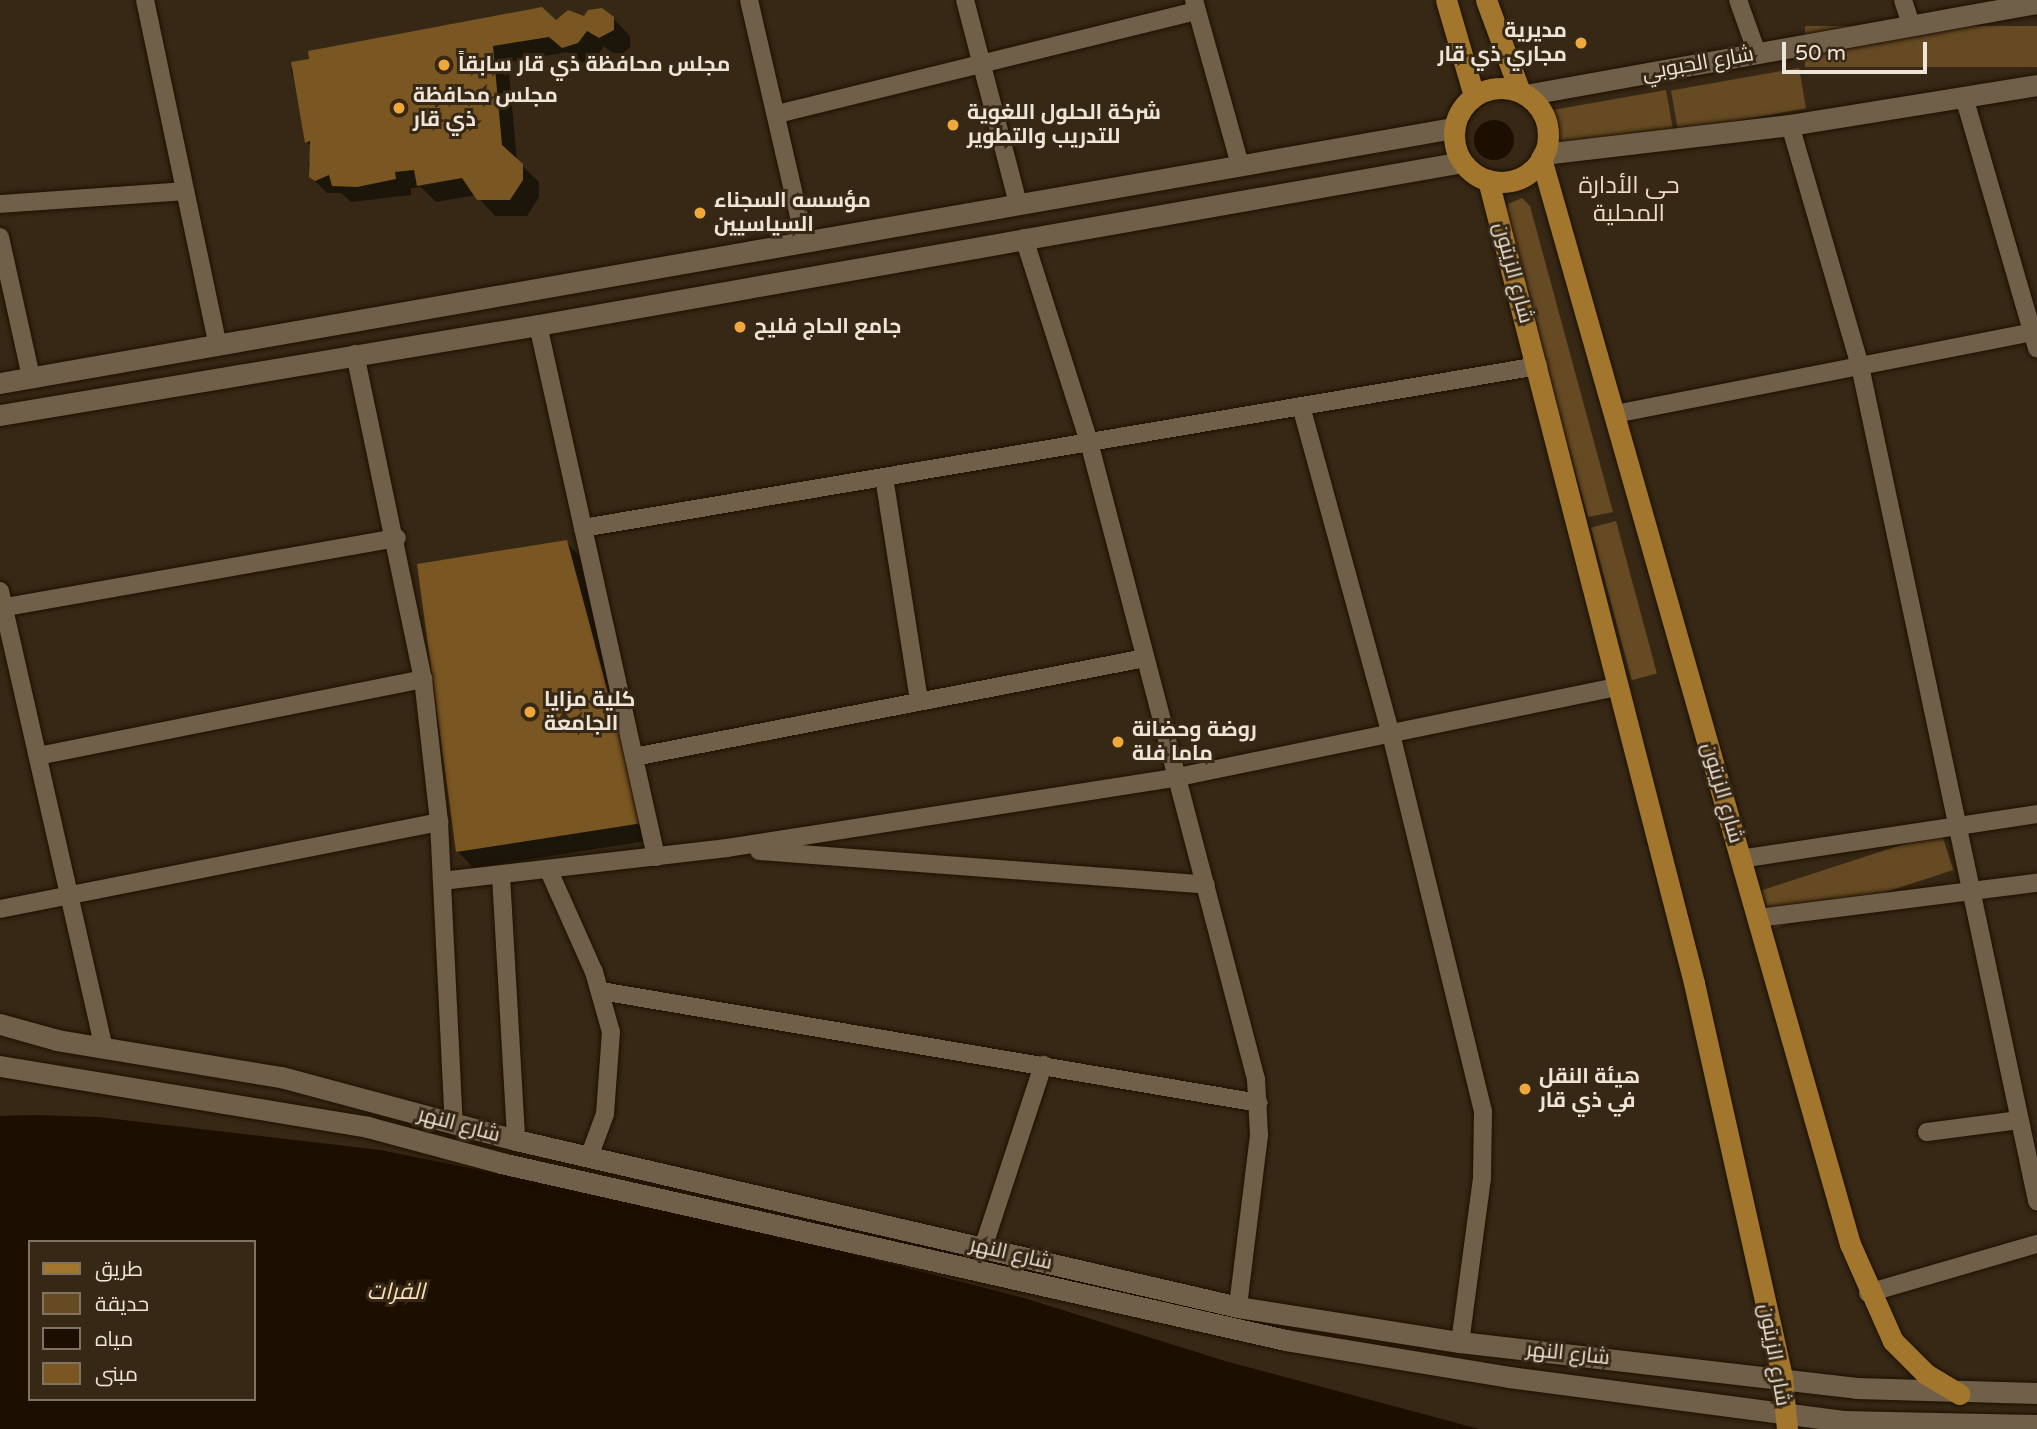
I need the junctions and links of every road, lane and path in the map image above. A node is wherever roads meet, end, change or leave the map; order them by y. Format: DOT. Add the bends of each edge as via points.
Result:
graph roads {
  1 [pos="145,0"];
  2 [pos="749,0"];
  3 [pos="965,0"];
  4 [pos="1446,0"];
  5 [pos="1486,0"];
  6 [pos="1738,0"];
  7 [pos="1903,0"];
  8 [pos="2037,3"];
  9 [pos="1196,6"];
  10 [pos="1911,25"];
  11 [pos="1758,53"];
  12 [pos="982,64"];
  13 [pos="2037,85"];
  14 [pos="1522,93"];
  15 [pos="1474,96"];
  16 [pos="1964,97"];
  17 [pos="776,114"];
  18 [pos="1790,125"];
  19 [pos="1454,128"];
  20 [pos="1542,156"];
  21 [pos="1462,162"];
  22 [pos="1240,165"];
  23 [pos="1488,180"];
  24 [pos="185,191"];
  25 [pos="1018,203"];
  26 [pos="0,204"];
  27 [pos="883,227"];
  28 [pos="0,237"];
  29 [pos="1024,238"];
  30 [pos="805,243"];
  31 [pos="888,261"];
  32 [pos="538,326"];
  33 [pos="2036,337"];
  34 [pos="217,343"];
  35 [pos="355,354"];
  36 [pos="115,362"];
  37 [pos="1538,366"];
  38 [pos="1860,366"];
  39 [pos="31,377"];
  40 [pos="0,383"];
  41 [pos="120,395"];
  42 [pos="1301,406"];
  43 [pos="1615,414"];
  44 [pos="0,415"];
  45 [pos="1089,442"];
  46 [pos="884,477"];
  47 [pos="583,528"];
  48 [pos="397,538"];
  49 [pos="1,602"];
  50 [pos="1145,657"];
  51 [pos="423,679"];
  52 [pos="1618,687"];
  53 [pos="919,701"];
  54 [pos="1391,734"];
  55 [pos="38,756"];
  56 [pos="634,758"];
  57 [pos="1178,777"];
  58 [pos="2037,814"];
  59 [pos="439,822"];
  60 [pos="1954,826"];
  61 [pos="727,848"];
  62 [pos="656,857"];
  63 [pos="1740,859"];
  64 [pos="549,871"];
  65 [pos="501,876"];
  66 [pos="442,881"];
  67 [pos="2037,883"];
  68 [pos="1206,886"];
  69 [pos="1968,891"];
  70 [pos="69,895"];
  71 [pos="0,909"];
  72 [pos="1758,918"];
  73 [pos="601,991"];
  74 [pos="0,1024"];
  75 [pos="104,1048"];
  76 [pos="1043,1065"];
  77 [pos="0,1066"];
  78 [pos="1259,1103"];
  79 [pos="2019,1120"];
  80 [pos="454,1125"];
  81 [pos="1927,1132"];
  82 [pos="516,1140"];
  83 [pos="589,1157"];
  84 [pos="2037,1200"];
  85 [pos="2037,1244"];
  86 [pos="983,1248"];
  87 [pos="1868,1293"];
  88 [pos="1238,1307"];
  89 [pos="1460,1342"];
  90 [pos="1782,1378"];
  91 [pos="2037,1393"];
  92 [pos="1959,1394"];
  93 [pos="1786,1420"];
  94 [pos="2037,1424"];
  1 -- 24 [label="street"];
  2 -- 17 [label="street"];
  3 -- 12 [label="street"];
  4 -- 15 [label="main road"];
  5 -- 14 [label="main road"];
  6 -- 11 [label="street"];
  7 -- 10 [label="street"];
  8 -- 10 [label="main road, شارع الحبوبي"];
  9 -- 12 [label="street"];
  9 -- 22 [label="street"];
  10 -- 11 [label="main road, شارع الحبوبي"];
  11 -- 14 [label="main road, شارع الحبوبي"];
  12 -- 17 [label="street"];
  12 -- 25 [label="street"];
  13 -- 16 [label="main road"];
  14 -- 15 [label="main road" via="1489,90"];
  14 -- 20 [label="main road" via="1536,103 1547,127"];
  15 -- 19 [label="main road" via="1464,105"];
  16 -- 18 [label="main road"];
  16 -- 33 [label="street"];
  17 -- 30 [label="street"];
  18 -- 20 [label="main road"];
  18 -- 38 [label="street"];
  19 -- 21 [label="main road"];
  19 -- 22 [label="main road"];
  20 -- 23 [label="main road" via="1518,178"];
  20 -- 43 [label="main road, شارع الزيتون"];
  21 -- 23 [label="main road"];
  21 -- 29 [label="main road"];
  22 -- 25 [label="main road"];
  23 -- 37 [label="main road, شارع الزيتون"];
  24 -- 26 [label="street"];
  24 -- 34 [label="street"];
  25 -- 27 [label="main road"];
  27 -- 30 [label="main road"];
  27 -- 31 [label="main road"];
  28 -- 39 [label="street"];
  29 -- 31 [label="main road"];
  29 -- 45 [label="street"];
  30 -- 34 [label="main road"];
  31 -- 32 [label="main road"];
  32 -- 35 [label="main road"];
  32 -- 47 [label="street"];
  33 -- 38 [label="street"];
  34 -- 36 [label="main road"];
  35 -- 41 [label="main road"];
  35 -- 48 [label="street"];
  36 -- 39 [label="main road"];
  36 -- 41 [label="main road"];
  37 -- 42 [label="street"];
  37 -- 52 [label="main road, شارع الزيتون"];
  38 -- 43 [label="street"];
  38 -- 60 [label="street"];
  39 -- 40 [label="main road"];
  41 -- 44 [label="main road"];
  42 -- 45 [label="street"];
  42 -- 54 [label="street"];
  43 -- 63 [label="main road, شارع الزيتون"];
  45 -- 46 [label="street"];
  45 -- 50 [label="street"];
  46 -- 47 [label="street"];
  46 -- 53 [label="street"];
  47 -- 56 [label="street"];
  48 -- 49 [label="street"];
  48 -- 51 [label="street"];
  49 -- 55 [label="street"];
  50 -- 53 [label="street"];
  50 -- 57 [label="street"];
  51 -- 55 [label="street"];
  51 -- 59 [label="street"];
  52 -- 54 [label="street"];
  52 -- 90 [label="main road, شارع الزيتون" via="1694,983"];
  53 -- 56 [label="street"];
  54 -- 57 [label="street"];
  54 -- 89 [label="street" via="1483,1112 1482,1178"];
  55 -- 70 [label="street"];
  56 -- 62 [label="street"];
  57 -- 61 [label="street"];
  57 -- 68 [label="street"];
  58 -- 60 [label="street"];
  59 -- 66 [label="street"];
  59 -- 70 [label="street"];
  60 -- 63 [label="street"];
  60 -- 69 [label="street"];
  61 -- 62 [label="street"];
  61 -- 68 [label="street"];
  62 -- 64 [label="street"];
  63 -- 72 [label="main road, شارع الزيتون"];
  64 -- 65 [label="street"];
  64 -- 73 [label="street"];
  65 -- 66 [label="street"];
  65 -- 82 [label="street"];
  66 -- 80 [label="street"];
  67 -- 69 [label="street"];
  68 -- 78 [label="street"];
  69 -- 72 [label="street"];
  69 -- 79 [label="street"];
  70 -- 71 [label="street"];
  70 -- 75 [label="street"];
  72 -- 87 [label="main road, شارع الزيتون"];
  73 -- 76 [label="street"];
  73 -- 83 [label="street" via="611,1032 610,1072 605,1114"];
  74 -- 75 [label="main road, شارع النهر"];
  75 -- 80 [label="main road, شارع النهر" via="281,1077"];
  76 -- 78 [label="street"];
  76 -- 86 [label="street"];
  77 -- 93 [label="main road, شارع النهر" via="368,1127 527,1169 1286,1340"];
  78 -- 88 [label="street"];
  79 -- 81 [label="street"];
  79 -- 84 [label="street"];
  80 -- 82 [label="main road, شارع النهر"];
  82 -- 83 [label="main road, شارع النهر"];
  83 -- 86 [label="main road, شارع النهر"];
  85 -- 87 [label="street"];
  86 -- 88 [label="main road, شارع النهر"];
  87 -- 92 [label="main road, شارع الزيتون" via="1904,1354"];
  88 -- 89 [label="main road, شارع النهر"];
  89 -- 90 [label="main road, شارع النهر"];
  90 -- 92 [label="main road, شارع النهر"];
  90 -- 93 [label="main road, شارع الزيتون"];
  91 -- 92 [label="main road, شارع النهر"];
  93 -- 94 [label="main road, شارع النهر"];
}
